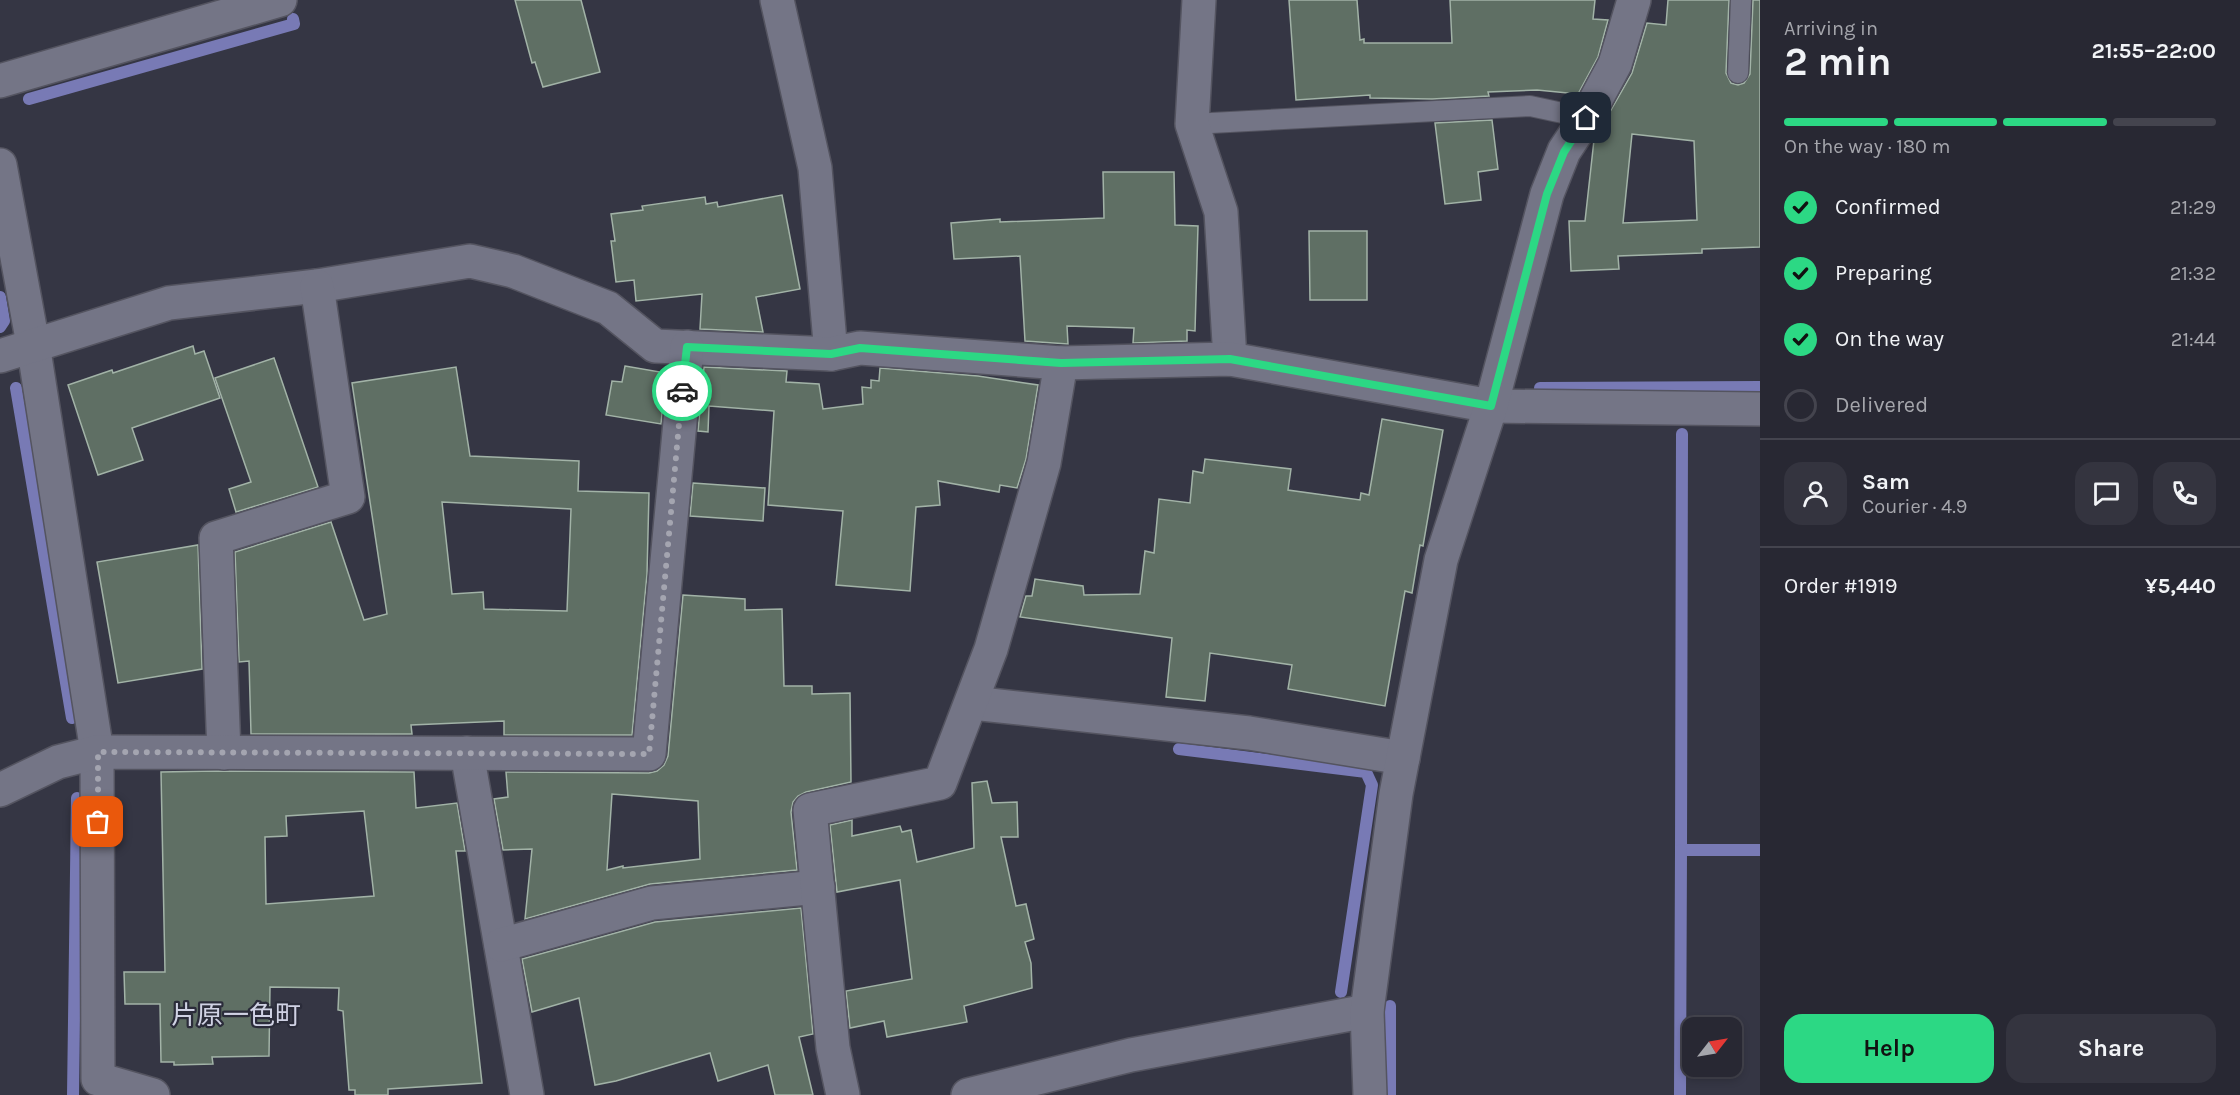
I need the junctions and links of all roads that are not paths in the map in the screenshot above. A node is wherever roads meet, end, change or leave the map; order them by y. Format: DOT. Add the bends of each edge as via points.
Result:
graph roads {
  1 [pos="280,0"];
  2 [pos="777,0"];
  3 [pos="1199,0"];
  4 [pos="1634,0"];
  5 [pos="1741,0"];
  6 [pos="1738,73"];
  7 [pos="0,81"];
  8 [pos="1586,118"];
  9 [pos="1192,124"];
  10 [pos="0,165"];
  11 [pos="317,286"];
  12 [pos="33,344"];
  13 [pos="687,347"];
  14 [pos="831,354"];
  15 [pos="0,356"];
  16 [pos="1230,359"];
  17 [pos="1061,363"];
  18 [pos="1491,406"];
  19 [pos="1760,409"];
  20 [pos="972,703"];
  21 [pos="98,752"];
  22 [pos="224,753"];
  23 [pos="467,753"];
  24 [pos="1403,758"];
  25 [pos="0,790"];
  26 [pos="818,887"];
  27 [pos="501,945"];
  28 [pos="1367,1011"];
  29 [pos="153,1095"];
  30 [pos="527,1095"];
  31 [pos="843,1095"];
  32 [pos="968,1095"];
  33 [pos="1370,1095"];
  1 -- 7 [label="street"];
  2 -- 14 [label="street" via="815,168"];
  3 -- 9 [label="street"];
  4 -- 8 [label="street" via="1615,64"];
  5 -- 6 [label="lane"];
  8 -- 9 [label="lane" via="1530,106"];
  8 -- 18 [label="street" via="1564,152 1547,194"];
  9 -- 16 [label="street" via="1221,212"];
  10 -- 12 [label="street"];
  11 -- 12 [label="street" via="169,303"];
  11 -- 13 [label="street" via="470,261 513,271 608,308 655,346"];
  11 -- 22 [label="street" via="348,497 216,538"];
  12 -- 15 [label="street"];
  12 -- 21 [label="street"];
  13 -- 14 [label="street"];
  13 -- 23 [label="street" via="649,754"];
  14 -- 17 [label="street" via="860,348"];
  16 -- 17 [label="street"];
  16 -- 18 [label="street"];
  17 -- 20 [label="street" via="1044,463"];
  18 -- 19 [label="street"];
  18 -- 24 [label="street" via="1441,560"];
  20 -- 24 [label="street" via="1249,733"];
  20 -- 26 [label="street" via="940,783 810,810"];
  21 -- 22 [label="street"];
  21 -- 25 [label="street" via="58,762"];
  21 -- 29 [label="street" via="98,1079"];
  22 -- 23 [label="street"];
  23 -- 27 [label="street"];
  24 -- 28 [label="street"];
  26 -- 27 [label="street" via="652,903"];
  26 -- 31 [label="street" via="833,1048"];
  27 -- 30 [label="street"];
  28 -- 32 [label="street" via="1131,1055"];
  28 -- 33 [label="street"];
}
